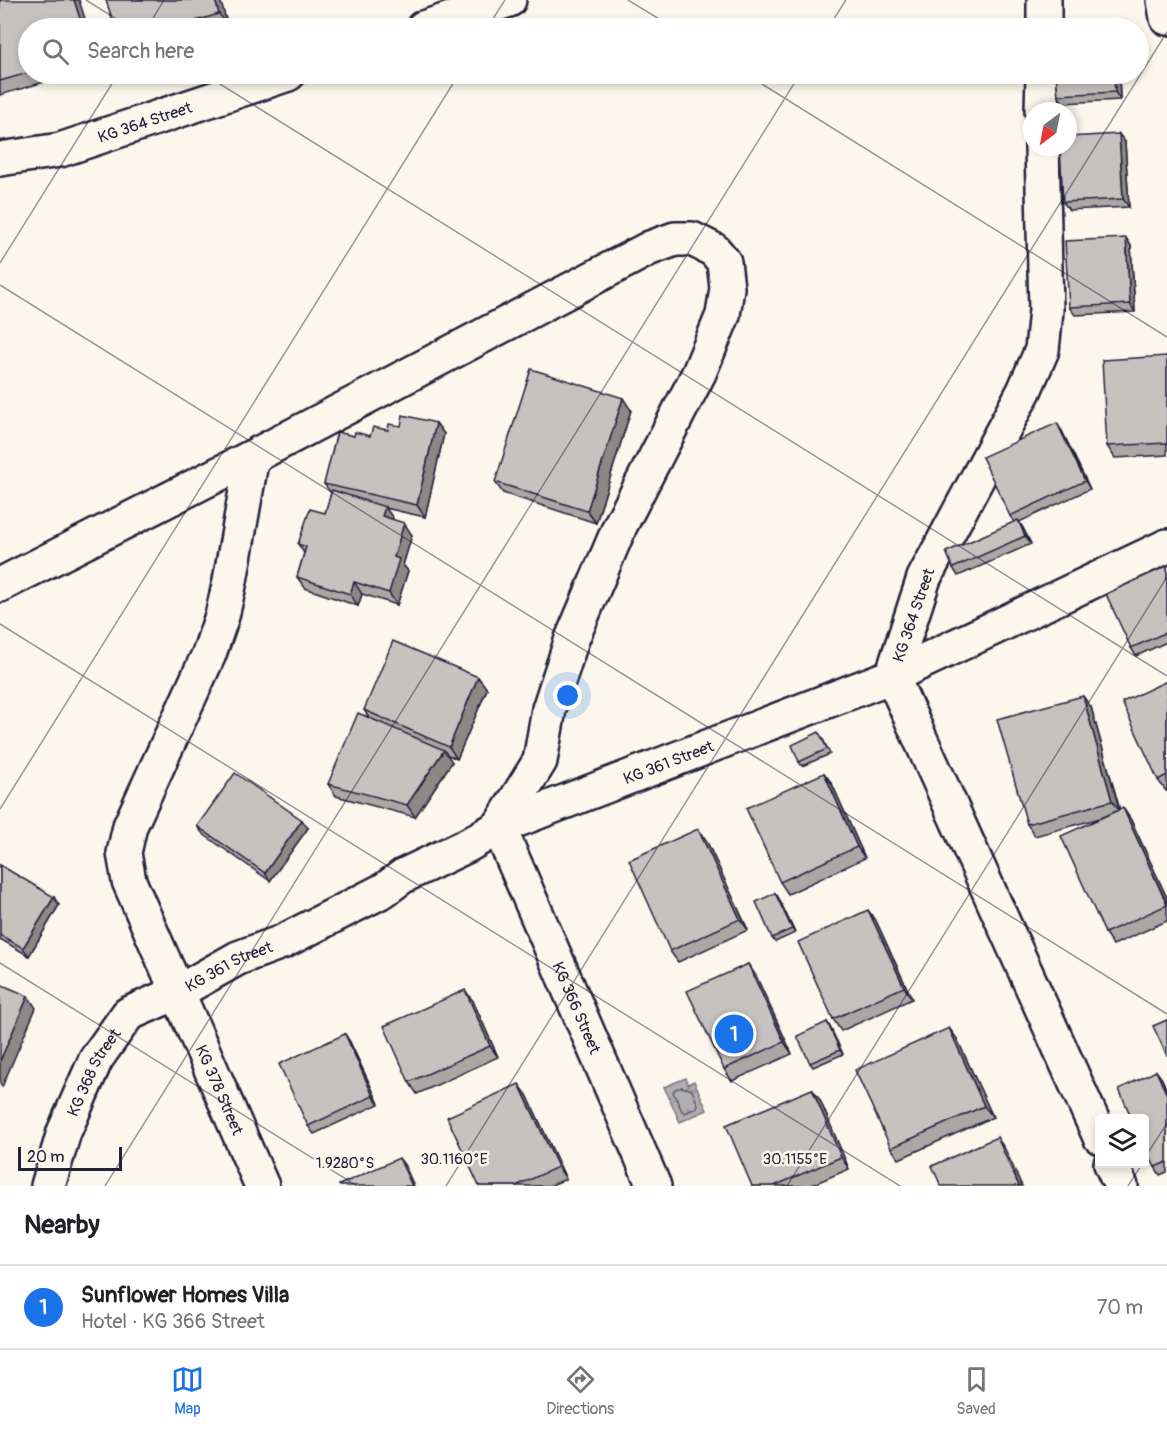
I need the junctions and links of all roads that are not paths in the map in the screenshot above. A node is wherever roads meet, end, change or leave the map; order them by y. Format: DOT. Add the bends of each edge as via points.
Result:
graph roads {
  1 [pos="509,0"];
  2 [pos="1044,0"];
  3 [pos="1164,0"];
  4 [pos="454,18"];
  5 [pos="1044,18"];
  6 [pos="1167,18"];
  7 [pos="258,84"];
  8 [pos="1043,84"];
  9 [pos="1042,102"];
  10 [pos="1042,156"];
  11 [pos="0,159"];
  12 [pos="252,457"];
  13 [pos="1167,546"];
  14 [pos="0,585"];
  15 [pos="892,676"];
  16 [pos="499,827"];
  17 [pos="178,992"];
  18 [pos="1095,1126"];
  19 [pos="1113,1168"];
  20 [pos="48,1186"];
  21 [pos="262,1186"];
  22 [pos="654,1186"];
  23 [pos="1121,1186"];
  1 -- 4 [label="street"];
  2 -- 5 [label="street"];
  3 -- 6 [label="street"];
  7 -- 11 [label="street, KG 364 Street" via="60,150"];
  8 -- 9 [label="street"];
  10 -- 15 [label="street, KG 364 Street" via="1046,310 1042,350 924,578"];
  12 -- 14 [label="street"];
  12 -- 16 [label="street" via="650,248 675,239 692,239 714,250 724,262 727,288 723,315 699,373 620,526 572,639 549,709 540,761"];
  12 -- 17 [label="street, KG 378 Street" via="222,616 209,654 130,826 124,853 129,880"];
  13 -- 15 [label="street, KG 361 Street"];
  15 -- 16 [label="street, KG 361 Street"];
  15 -- 18 [label="street, KG 364 Street"];
  16 -- 17 [label="street, KG 361 Street" via="403,876 384,890 282,942 238,958"];
  16 -- 22 [label="street, KG 366 Street"];
  17 -- 20 [label="street, KG 368 Street" via="128,1014 96,1059 64,1132"];
  17 -- 21 [label="street, KG 378 Street"];
  19 -- 23 [label="street"];
}
